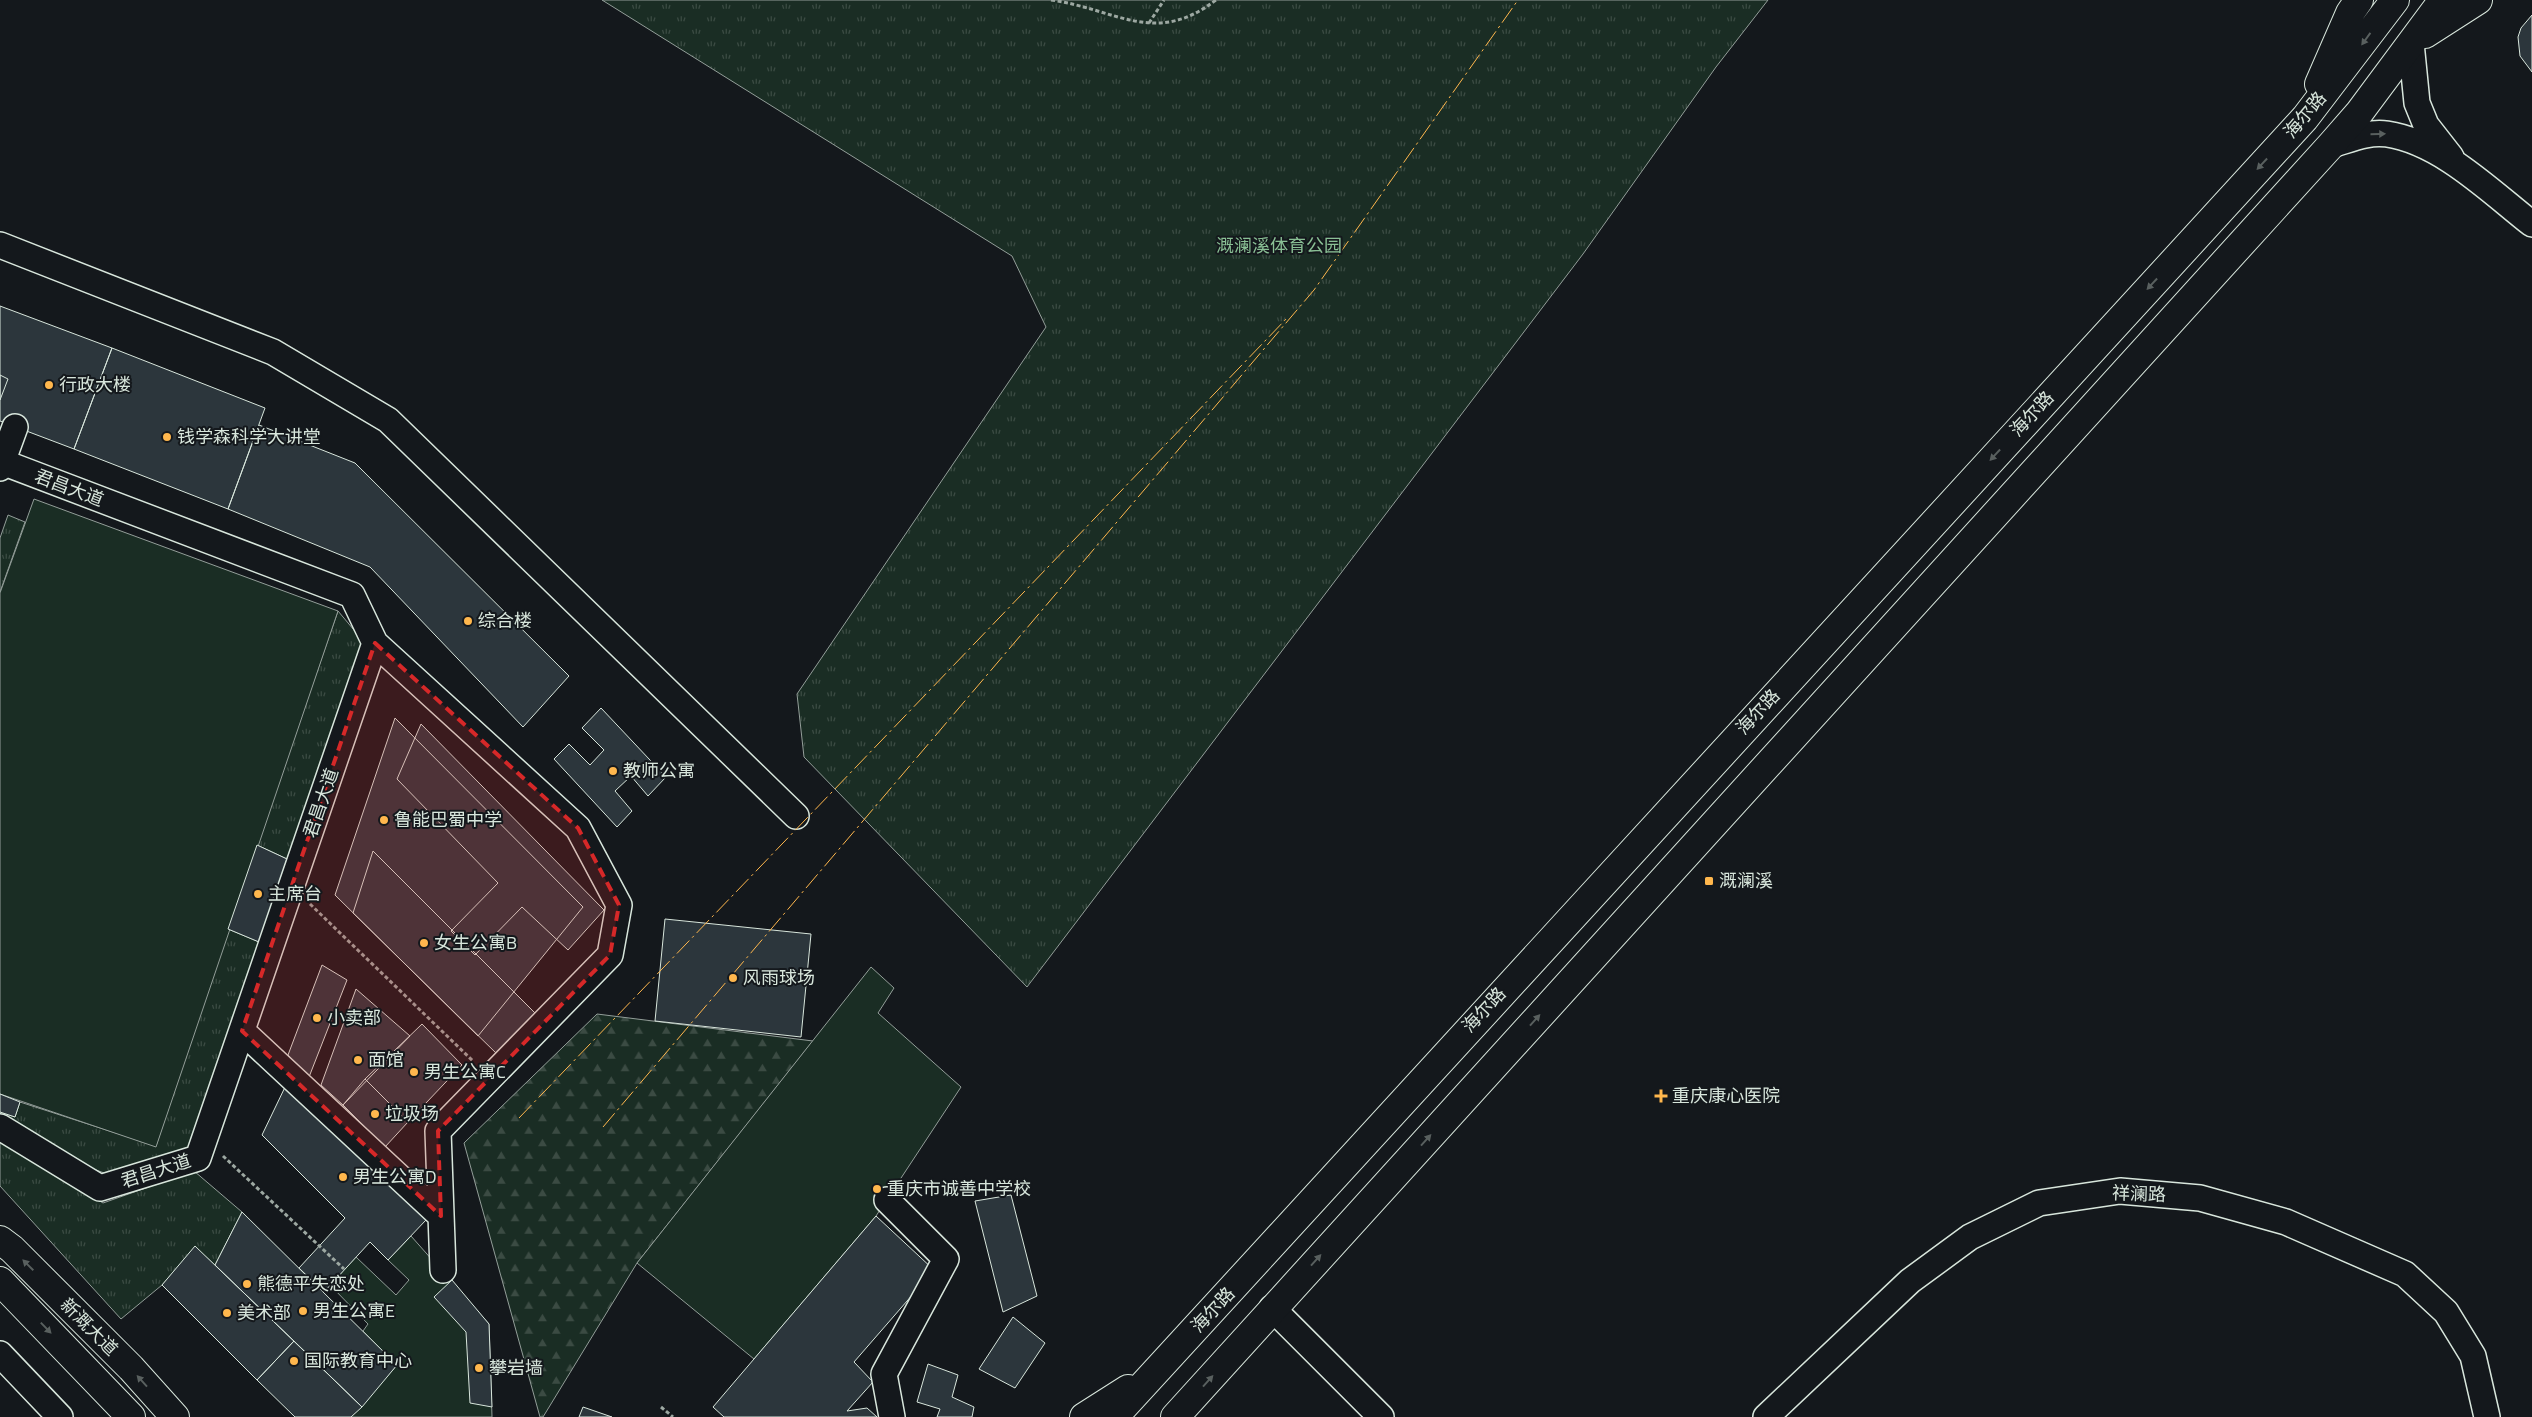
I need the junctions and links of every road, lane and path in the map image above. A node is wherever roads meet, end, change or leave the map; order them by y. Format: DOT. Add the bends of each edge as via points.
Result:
graph roads {
  1 [pos="1052,0"];
  2 [pos="1072,0"];
  3 [pos="1164,0"];
  4 [pos="1216,0"];
  5 [pos="2359,0"];
  6 [pos="2395,0"];
  7 [pos="2443,0"];
  8 [pos="2478,0"];
  9 [pos="1075,3"];
  10 [pos="1149,23"];
  11 [pos="2411,43"];
  12 [pos="2304,118"];
  13 [pos="2331,145"];
  14 [pos="2457,164"];
  15 [pos="2532,224"];
  16 [pos="0,245"];
  17 [pos="15,427"];
  18 [pos="1,465"];
  19 [pos="376,643"];
  20 [pos="796,816"];
  21 [pos="292,886"];
  22 [pos="242,1031"];
  23 [pos="491,1078"];
  24 [pos="0,1127"];
  25 [pos="206,1140"];
  26 [pos="887,1200"];
  27 [pos="441,1216"];
  28 [pos="0,1240"];
  29 [pos="344,1269"];
  30 [pos="443,1270"];
  31 [pos="0,1281"];
  32 [pos="1272,1308"];
  33 [pos="0,1354"];
  34 [pos="1156,1371"];
  35 [pos="661,1407"];
  36 [pos="60,1417"];
  37 [pos="131,1417"];
  38 [pos="175,1417"];
  39 [pos="673,1417"];
  40 [pos="892,1417"];
  41 [pos="1084,1417"];
  42 [pos="1114,1417"];
  43 [pos="1175,1417"];
  44 [pos="1381,1417"];
  45 [pos="1766,1417"];
  46 [pos="2487,1417"];
  1 -- 9 [label="path"];
  2 -- 9 [label="path"];
  3 -- 10 [label="path"];
  4 -- 10 [label="path" via="1198,14 1166,24"];
  5 -- 12 [label="main road" via="2350,13"];
  6 -- 12 [label="main road, 海尔路, one-way"];
  7 -- 11 [label="main road"];
  8 -- 11 [label="main road"];
  9 -- 10 [label="path" via="1121,19"];
  11 -- 13 [label="main road"];
  11 -- 14 [label="street" via="2417,103 2426,125"];
  12 -- 34 [label="main road, 海尔路, one-way"];
  13 -- 14 [label="street, one-way" via="2366,134 2386,134 2411,140"];
  32 -- 13 [label="main road, one-way"];
  14 -- 15 [label="street"];
  16 -- 20 [label="street" via="273,352 388,420"];
  17 -- 18 [label="street"];
  18 -- 19 [label="street, 君昌大道" via="352,595"];
  19 -- 21 [label="street, 君昌大道"];
  19 -- 23 [label="street" via="578,828 619,905 610,955"];
  21 -- 22 [label="street, 君昌大道"];
  21 -- 23 [label="path"];
  22 -- 25 [label="street, 君昌大道"];
  22 -- 27 [label="street"];
  23 -- 27 [label="street" via="438,1131"];
  24 -- 25 [label="street, 君昌大道" via="100,1188 198,1158"];
  25 -- 29 [label="path"];
  26 -- 40 [label="street" via="946,1259 884,1374"];
  27 -- 30 [label="street"];
  38 -- 28 [label="main road, 新溉大道, one-way" via="131,1368"];
  31 -- 37 [label="main road, 新溉大道, one-way"];
  43 -- 32 [label="main road, one-way"];
  32 -- 44 [label="street"];
  33 -- 36 [label="street"];
  34 -- 41 [label="main road"];
  34 -- 42 [label="main road, 海尔路"];
  35 -- 39 [label="path"];
  45 -- 46 [label="street, 祥澜路" via="1910,1281 1970,1237 2039,1203 2120,1191 2200,1198 2286,1222 2405,1274 2446,1312 2473,1356"];
}
